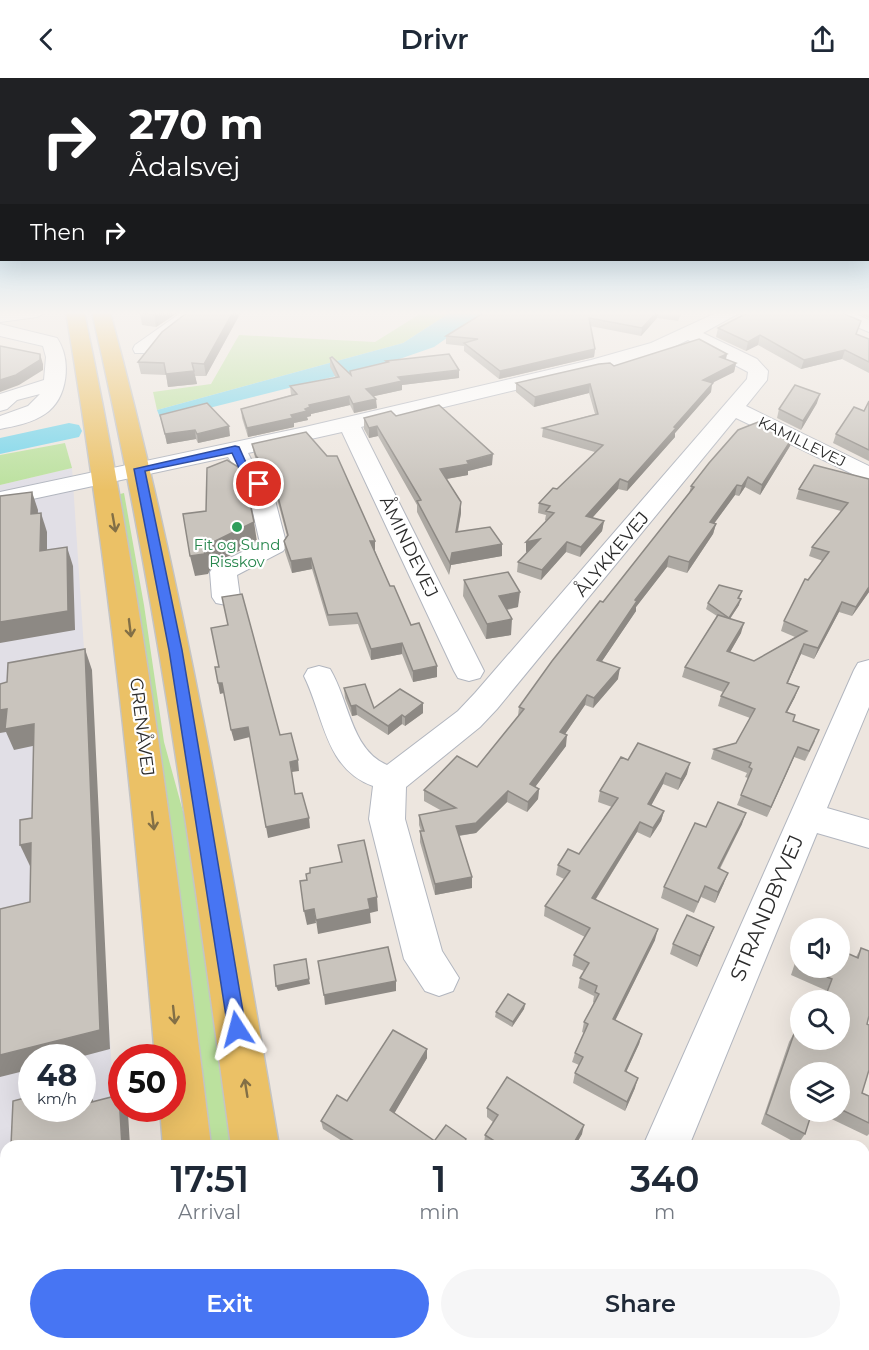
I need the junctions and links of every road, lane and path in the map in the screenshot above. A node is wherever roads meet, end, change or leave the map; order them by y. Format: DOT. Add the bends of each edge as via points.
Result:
graph roads {
  1 [pos="55,371"];
  2 [pos="87,371"];
  3 [pos="116,371"];
  4 [pos="567,371"];
  5 [pos="756,371"];
  6 [pos="735,409"];
  7 [pos="1,417"];
  8 [pos="347,424"];
  9 [pos="235,449"];
  10 [pos="122,472"];
  11 [pos="869,476"];
  12 [pos="0,499"];
  13 [pos="226,597"];
  14 [pos="869,670"];
  15 [pos="469,671"];
  16 [pos="319,676"];
  17 [pos="392,780"];
  18 [pos="806,816"];
  19 [pos="869,834"];
  20 [pos="439,978"];
  21 [pos="186,1140"];
  22 [pos="254,1140"];
  23 [pos="669,1140"];
  1 -- 7 [label="street" via="52,384 10,396"];
  2 -- 10 [label="main road, GRENÅVEJ" via="98,426"];
  3 -- 10 [label="main road, GRENÅVEJ" via="129,420"];
  4 -- 8 [label="street"];
  5 -- 6 [label="street, ÅLYKKEVEJ" via="757,380"];
  6 -- 11 [label="street, KAMILLEVEJ"];
  6 -- 17 [label="street, ÅLYKKEVEJ" via="486,701"];
  8 -- 9 [label="street"];
  8 -- 15 [label="street, ÅMINDEVEJ"];
  9 -- 10 [label="street"];
  9 -- 13 [label="street" via="244,468 259,484 274,546 223,572"];
  10 -- 12 [label="street"];
  10 -- 21 [label="main road, GRENÅVEJ, one-way" via="128,615"];
  22 -- 10 [label="main road, GRENÅVEJ, one-way" via="176,650"];
  14 -- 18 [label="street, STRANDBYVEJ"];
  16 -- 17 [label="street" via="358,765"];
  17 -- 20 [label="street" via="387,794 387,819 424,959"];
  18 -- 19 [label="street"];
  18 -- 23 [label="street, STRANDBYVEJ"];
}
